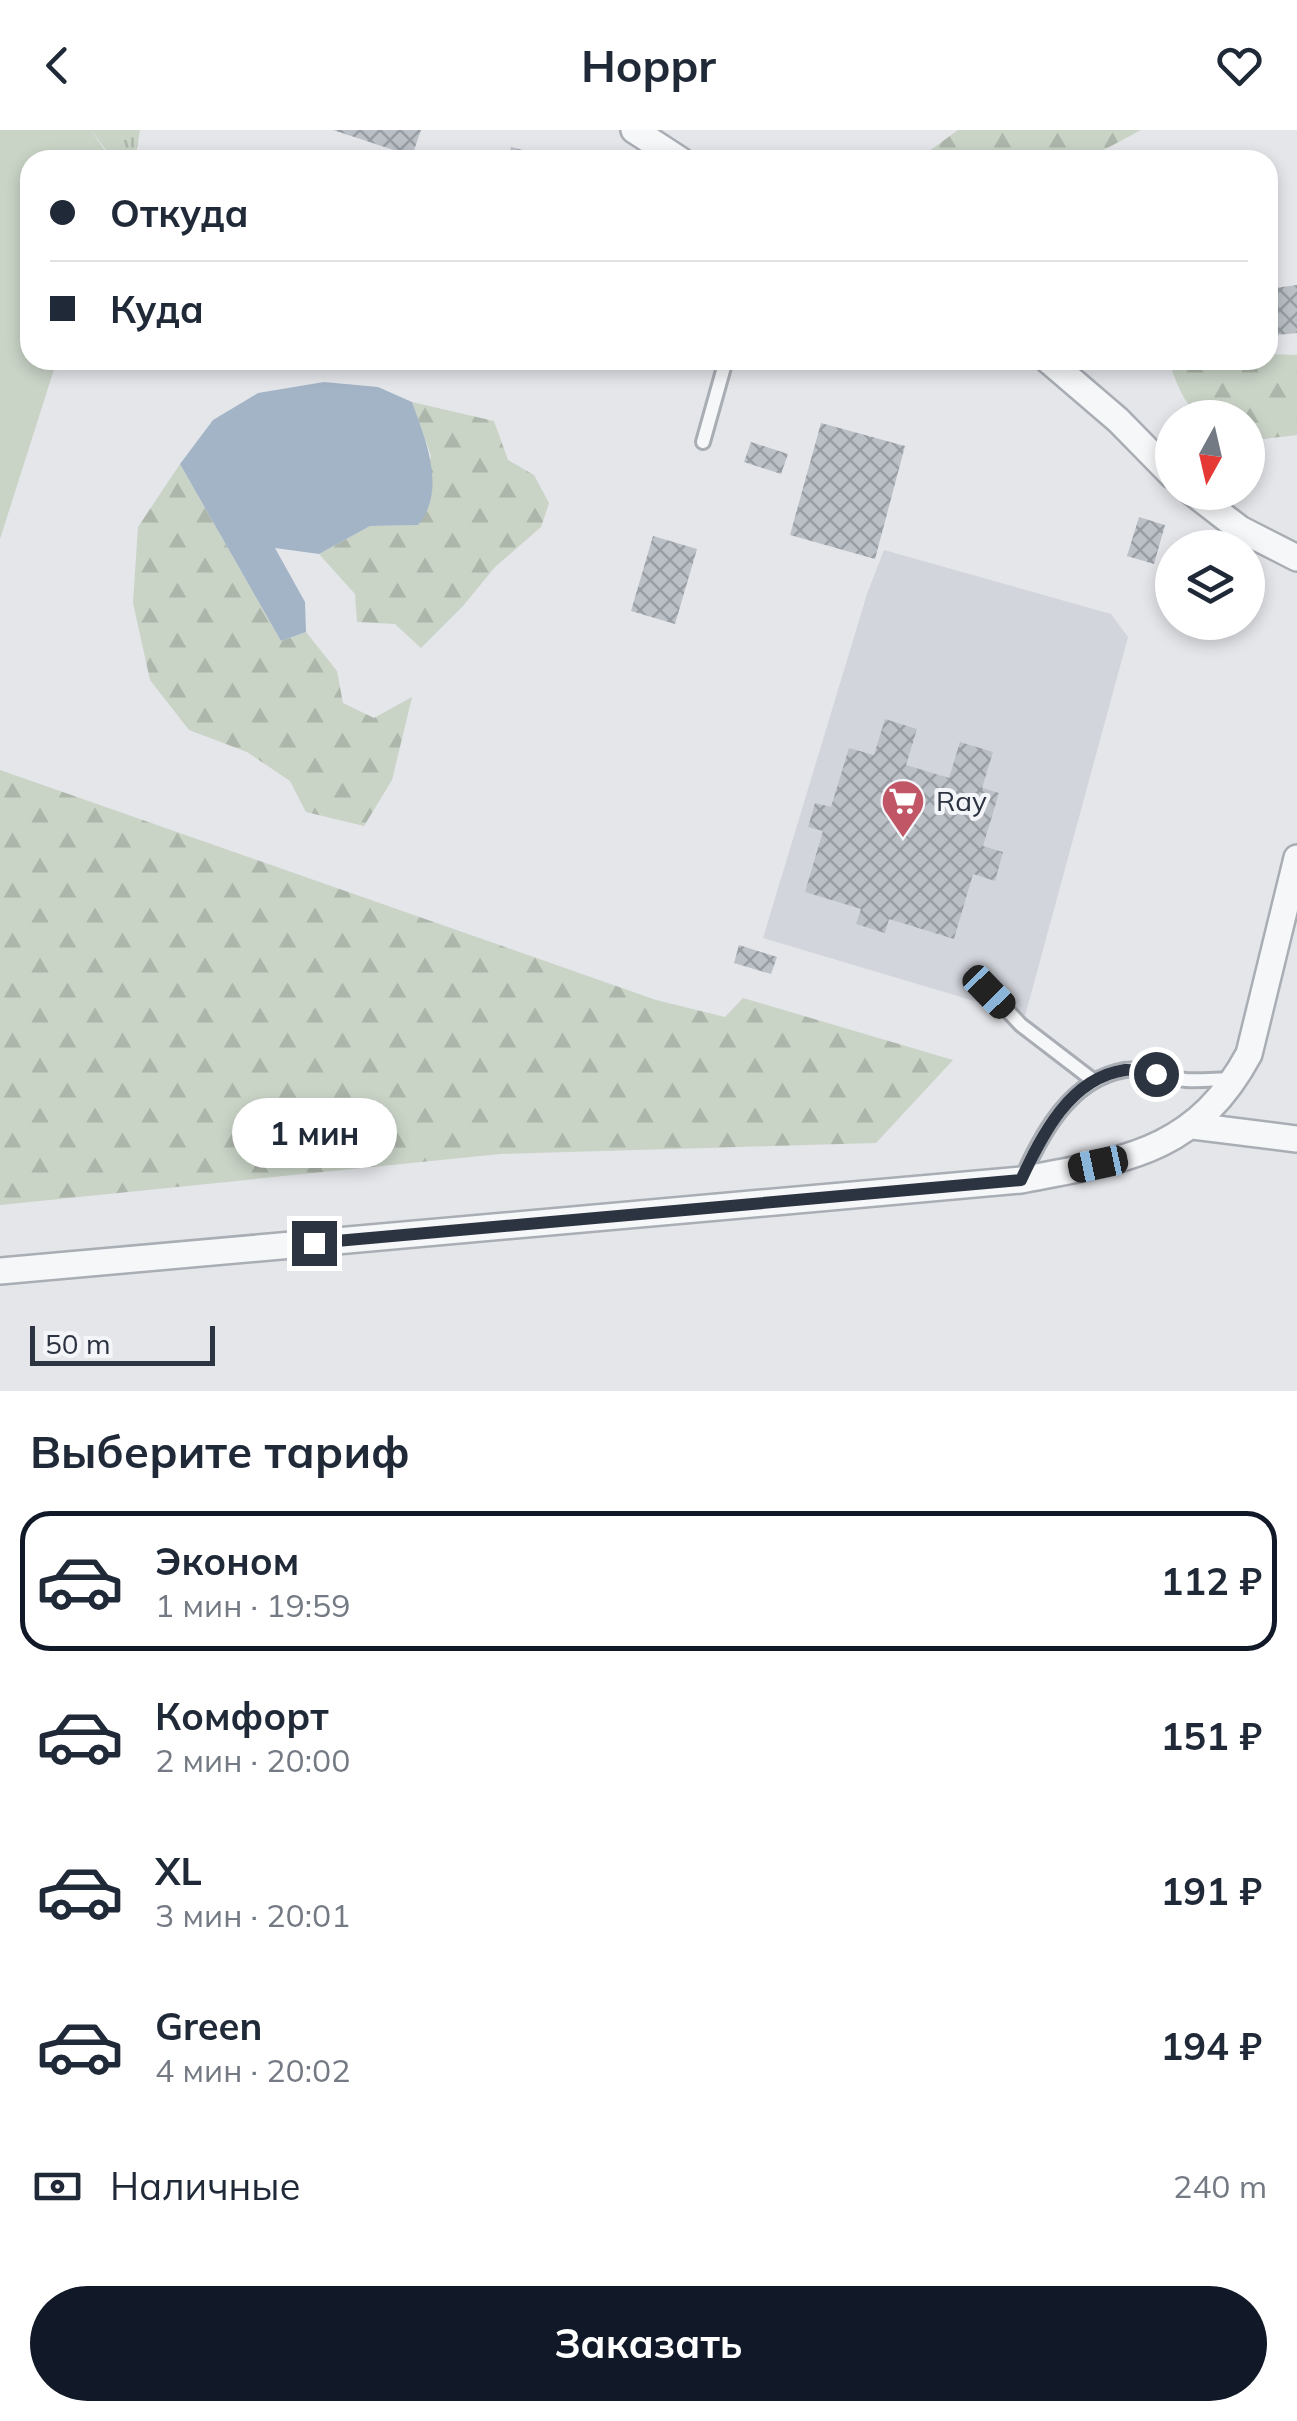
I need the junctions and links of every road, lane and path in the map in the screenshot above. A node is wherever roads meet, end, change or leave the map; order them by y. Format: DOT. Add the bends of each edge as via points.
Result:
graph roads {
  1 [pos="643,133"];
  2 [pos="666,150"];
  3 [pos="723,370"];
  4 [pos="1060,370"];
  5 [pos="703,442"];
  6 [pos="1155,458"];
  7 [pos="1216,510"];
  8 [pos="1297,558"];
  9 [pos="1297,858"];
  10 [pos="989,992"];
  11 [pos="1236,1079"];
  12 [pos="1094,1081"];
  13 [pos="1193,1126"];
  14 [pos="1297,1139"];
  15 [pos="1021,1180"];
  16 [pos="0,1271"];
  1 -- 2 [label="street"];
  3 -- 5 [label="lane"];
  4 -- 6 [label="street"];
  7 -- 8 [label="street"];
  9 -- 11 [label="street" via="1249,1054"];
  10 -- 12 [label="lane"];
  11 -- 12 [label="lane" via="1186,1080 1127,1070"];
  11 -- 13 [label="street"];
  12 -- 15 [label="lane" via="1041,1136"];
  13 -- 14 [label="street"];
  13 -- 15 [label="street" via="1147,1150"];
  15 -- 16 [label="street"];
}
